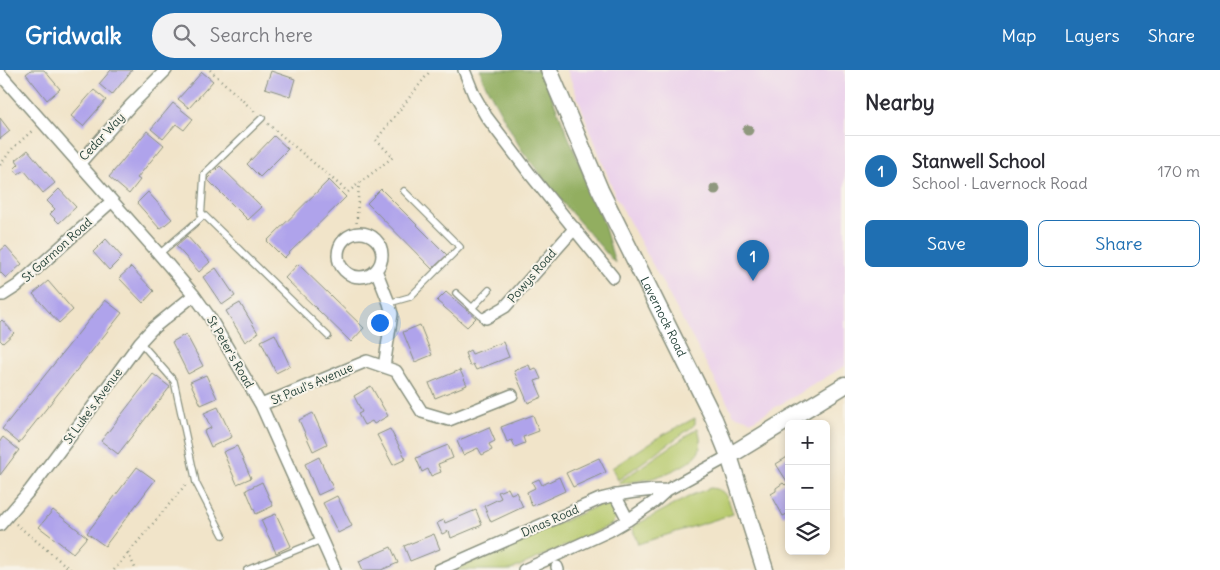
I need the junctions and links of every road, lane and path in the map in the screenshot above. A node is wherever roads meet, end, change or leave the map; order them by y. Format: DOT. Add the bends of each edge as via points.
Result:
graph roads {
  1 [pos="166,70"];
  2 [pos="210,70"];
  3 [pos="431,70"];
  4 [pos="464,70"];
  5 [pos="549,70"];
  6 [pos="0,74"];
  7 [pos="262,118"];
  8 [pos="41,122"];
  9 [pos="79,164"];
  10 [pos="0,165"];
  11 [pos="360,183"];
  12 [pos="404,191"];
  13 [pos="112,201"];
  14 [pos="201,212"];
  15 [pos="575,228"];
  16 [pos="356,233"];
  17 [pos="159,254"];
  18 [pos="376,270"];
  19 [pos="613,277"];
  20 [pos="489,290"];
  21 [pos="456,293"];
  22 [pos="0,295"];
  23 [pos="194,295"];
  24 [pos="389,303"];
  25 [pos="472,308"];
  26 [pos="486,318"];
  27 [pos="328,336"];
  28 [pos="140,342"];
  29 [pos="384,367"];
  30 [pos="845,386"];
  31 [pos="512,395"];
  32 [pos="261,406"];
  33 [pos="729,456"];
  34 [pos="194,473"];
  35 [pos="667,490"];
  36 [pos="615,495"];
  37 [pos="628,520"];
  38 [pos="4,521"];
  39 [pos="223,535"];
  40 [pos="321,540"];
  41 [pos="128,554"];
  42 [pos="71,570"];
  43 [pos="114,570"];
  44 [pos="136,570"];
  45 [pos="247,570"];
  46 [pos="335,570"];
  47 [pos="439,570"];
  48 [pos="524,570"];
  49 [pos="765,570"];
  1 -- 9 [label="street, Cedar Way"];
  2 -- 7 [label="path"];
  3 -- 11 [label="path" via="376,140 393,157"];
  4 -- 15 [label="street" via="486,116"];
  5 -- 33 [label="main road, Lavernock Road" via="600,190 712,414"];
  6 -- 8 [label="street, Cedar Way"];
  7 -- 11 [label="path" via="348,192"];
  7 -- 14 [label="lane" via="204,174"];
  8 -- 9 [label="street, Cedar Way"];
  8 -- 10 [label="path"];
  9 -- 13 [label="street, St Peter's Road"];
  11 -- 16 [label="path"];
  12 -- 24 [label="lane" via="460,247 410,297"];
  13 -- 17 [label="street, St Peter's Road"];
  13 -- 22 [label="street, St Garmon Road" via="17,286"];
  14 -- 17 [label="lane" via="200,218"];
  14 -- 27 [label="lane"];
  15 -- 19 [label="street"];
  15 -- 26 [label="street, Powys Road" via="505,307"];
  16 -- 18 [label="street" via="370,235 380,245 382,258"];
  16 -- 18 [label="street" via="340,247 343,268 355,276"];
  17 -- 23 [label="street, St Peter's Road"];
  18 -- 24 [label="street"];
  20 -- 25 [label="lane"];
  21 -- 25 [label="lane"];
  23 -- 28 [label="street, St Luke's Avenue"];
  23 -- 32 [label="street, St Peter's Road"];
  24 -- 29 [label="street" via="392,314"];
  25 -- 26 [label="lane"];
  28 -- 34 [label="lane" via="174,382"];
  28 -- 38 [label="street, St Luke's Avenue"];
  29 -- 31 [label="street, St Paul's Avenue" via="396,371 422,412 449,420"];
  29 -- 32 [label="street, St Paul's Avenue" via="367,361"];
  30 -- 33 [label="main road"];
  32 -- 40 [label="street, St Peter's Road"];
  33 -- 35 [label="street, Dinas Road"];
  33 -- 49 [label="main road, Lavernock Road"];
  34 -- 39 [label="lane"];
  34 -- 41 [label="path"];
  35 -- 36 [label="street, Dinas Road"];
  35 -- 37 [label="street, Dinas Road"];
  36 -- 37 [label="street"];
  36 -- 47 [label="street, Dinas Road"];
  37 -- 48 [label="street, Dinas Road"];
  38 -- 42 [label="path"];
  40 -- 45 [label="lane"];
  40 -- 46 [label="street, St Peter's Road"];
  41 -- 43 [label="path"];
  41 -- 44 [label="path"];
}
